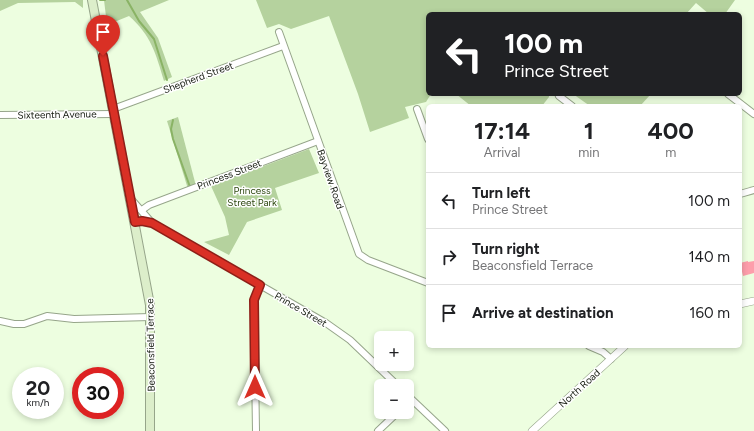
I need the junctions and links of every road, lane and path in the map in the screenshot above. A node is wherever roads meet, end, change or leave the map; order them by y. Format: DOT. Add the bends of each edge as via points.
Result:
graph roads {
  1 [pos="93,2"];
  2 [pos="278,32"];
  3 [pos="283,46"];
  4 [pos="559,96"];
  5 [pos="731,96"];
  6 [pos="569,104"];
  7 [pos="741,104"];
  8 [pos="742,105"];
  9 [pos="417,109"];
  10 [pos="114,111"];
  11 [pos="754,114"];
  12 [pos="0,115"];
  13 [pos="426,134"];
  14 [pos="318,141"];
  15 [pos="754,190"];
  16 [pos="742,193"];
  17 [pos="131,199"];
  18 [pos="142,210"];
  19 [pos="135,222"];
  20 [pos="152,223"];
  21 [pos="426,283"];
  22 [pos="260,285"];
  23 [pos="754,301"];
  24 [pos="742,304"];
  25 [pos="151,317"];
  26 [pos="0,321"];
  27 [pos="593,348"];
  28 [pos="623,348"];
  29 [pos="611,359"];
  30 [pos="391,379"];
  31 [pos="414,403"];
  32 [pos="391,419"];
  33 [pos="150,431"];
  34 [pos="256,431"];
  35 [pos="378,431"];
  36 [pos="445,431"];
  37 [pos="532,431"];
  1 -- 10 [label="main road, Beaconsfield Terrace"];
  2 -- 3 [label="street, Bayview Road"];
  3 -- 10 [label="street, Shepherd Street"];
  3 -- 14 [label="street, Bayview Road"];
  4 -- 6 [label="street"];
  5 -- 7 [label="street"];
  8 -- 11 [label="street"];
  9 -- 13 [label="street"];
  10 -- 12 [label="street, Sixteenth Avenue"];
  10 -- 17 [label="main road, Beaconsfield Terrace"];
  14 -- 18 [label="street, Princess Street" via="149,205"];
  14 -- 21 [label="street, Bayview Road" via="359,254"];
  15 -- 16 [label="street"];
  17 -- 18 [label="street, Prince Street"];
  17 -- 19 [label="main road, Beaconsfield Terrace"];
  18 -- 20 [label="street, Prince Street"];
  19 -- 20 [label="street, Prince Street"];
  19 -- 25 [label="main road, Beaconsfield Terrace" via="149,292"];
  20 -- 22 [label="street, Prince Street"];
  22 -- 30 [label="street, Prince Street" via="337,330"];
  22 -- 34 [label="street" via="254,300"];
  23 -- 24 [label="street"];
  25 -- 26 [label="street" via="74,319 47,316 24,324"];
  25 -- 33 [label="main road, Beaconsfield Terrace"];
  27 -- 29 [label="street"];
  28 -- 29 [label="street, North Road"];
  29 -- 37 [label="street, North Road"];
  31 -- 36 [label="street"];
  32 -- 35 [label="street"];
}
